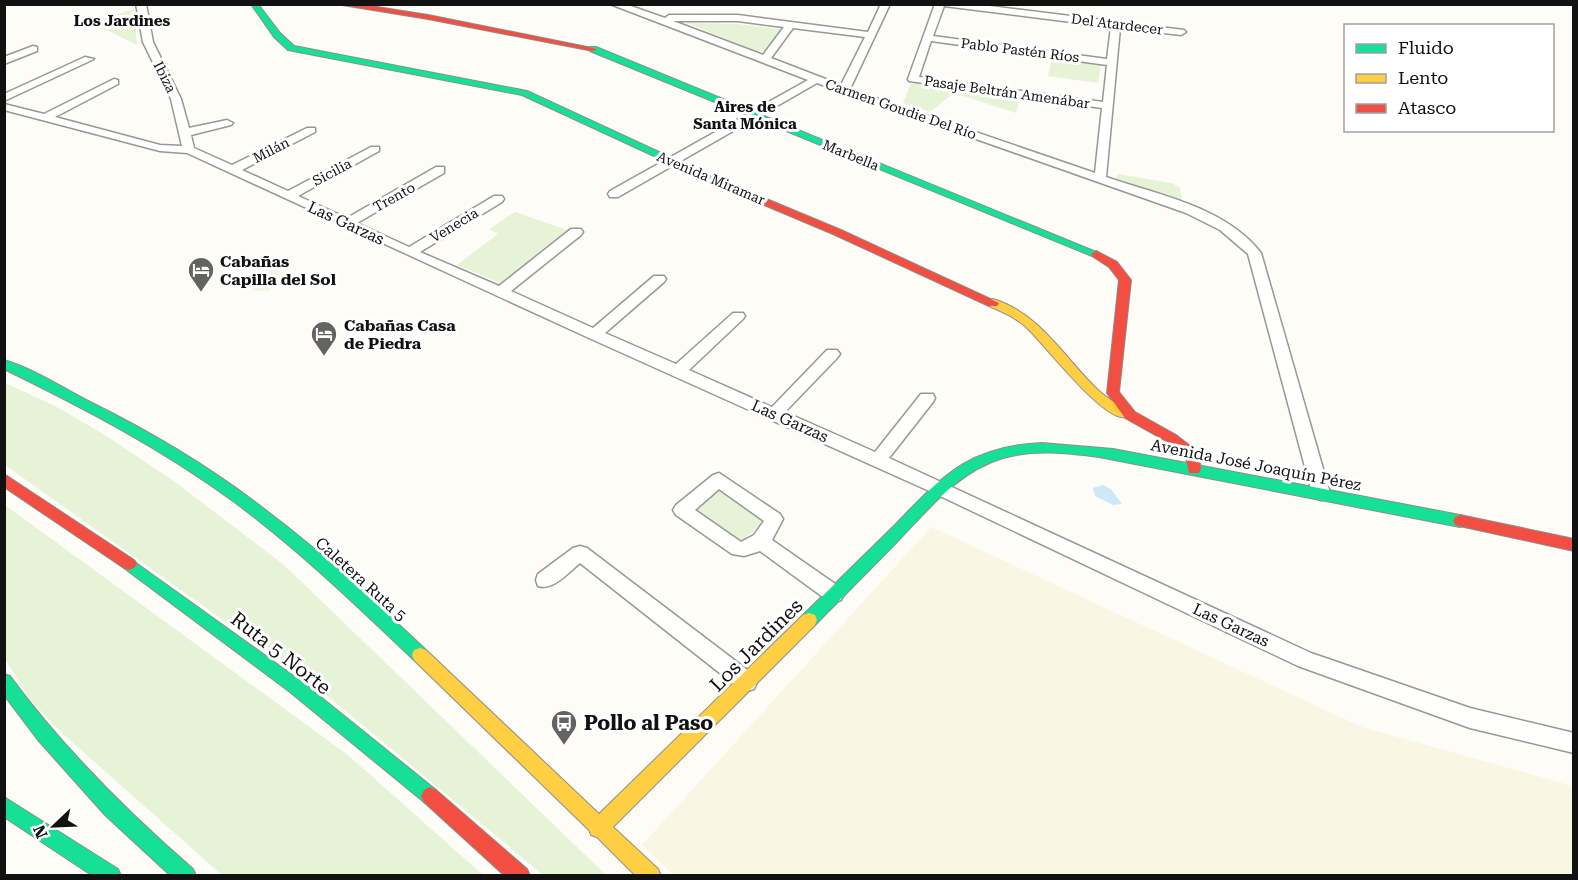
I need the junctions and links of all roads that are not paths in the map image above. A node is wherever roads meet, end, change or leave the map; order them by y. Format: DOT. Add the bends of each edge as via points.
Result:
graph roads {
  1 [pos="141,4"];
  2 [pos="254,4"];
  3 [pos="339,4"];
  4 [pos="614,4"];
  5 [pos="886,4"];
  6 [pos="943,4"];
  7 [pos="1036,10"];
  8 [pos="657,18"];
  9 [pos="791,24"];
  10 [pos="1116,24"];
  11 [pos="1181,32"];
  12 [pos="871,35"];
  13 [pos="928,38"];
  14 [pos="33,49"];
  15 [pos="89,59"];
  16 [pos="765,59"];
  17 [pos="4,61"];
  18 [pos="1112,63"];
  19 [pos="817,79"];
  20 [pos="114,82"];
  21 [pos="844,90"];
  22 [pos="4,98"];
  23 [pos="1108,106"];
  24 [pos="4,107"];
  25 [pos="752,116"];
  26 [pos="45,118"];
  27 [pos="227,123"];
  28 [pos="311,130"];
  29 [pos="184,133"];
  30 [pos="375,149"];
  31 [pos="189,150"];
  32 [pos="672,162"];
  33 [pos="232,170"];
  34 [pos="440,170"];
  35 [pos="1100,179"];
  36 [pos="614,194"];
  37 [pos="288,196"];
  38 [pos="498,199"];
  39 [pos="347,223"];
  40 [pos="576,232"];
  41 [pos="410,252"];
  42 [pos="658,279"];
  43 [pos="501,292"];
  44 [pos="738,316"];
  45 [pos="594,335"];
  46 [pos="832,354"];
  47 [pos="4,364"];
  48 [pos="678,371"];
  49 [pos="927,398"];
  50 [pos="774,414"];
  51 [pos="1139,422"];
  52 [pos="878,460"];
  53 [pos="1194,470"];
  54 [pos="4,479"];
  55 [pos="942,489"];
  56 [pos="1321,493"];
  57 [pos="760,541"];
  58 [pos="1574,545"];
  59 [pos="545,580"];
  60 [pos="834,594"];
  61 [pos="4,681"];
  62 [pos="747,682"];
  63 [pos="1574,743"];
  64 [pos="4,806"];
  65 [pos="598,828"];
  66 [pos="111,876"];
  67 [pos="186,876"];
  68 [pos="520,876"];
  69 [pos="651,876"];
  1 -- 29 [label="street, Ibiza" via="148,42 176,99"];
  2 -- 32 [label="main road, Avenida Miramar" via="282,42 294,49 524,93"];
  3 -- 25 [label="main road, Marbella" via="575,43"];
  4 -- 8 [label="street, Carmen Goudie Del Río"];
  5 -- 12 [label="street"];
  6 -- 7 [label="street, Del Atardecer"];
  6 -- 13 [label="street, Pasaje Beltrán Amenábar"];
  7 -- 10 [label="street, Del Atardecer"];
  8 -- 9 [label="street" via="738,18"];
  8 -- 16 [label="street, Carmen Goudie Del Río"];
  9 -- 12 [label="street"];
  9 -- 16 [label="street"];
  10 -- 11 [label="street, Del Atardecer"];
  10 -- 18 [label="street"];
  12 -- 21 [label="street"];
  13 -- 18 [label="street, Pablo Pastén Ríos"];
  13 -- 23 [label="street, Pasaje Beltrán Amenábar" via="913,79"];
  14 -- 17 [label="street"];
  15 -- 22 [label="street"];
  16 -- 19 [label="street, Carmen Goudie Del Río"];
  18 -- 23 [label="street"];
  19 -- 21 [label="street, Carmen Goudie Del Río"];
  19 -- 25 [label="street"];
  20 -- 26 [label="street"];
  21 -- 35 [label="street, Carmen Goudie Del Río"];
  23 -- 35 [label="street"];
  24 -- 26 [label="street, Las Garzas"];
  25 -- 32 [label="street"];
  25 -- 51 [label="main road, Marbella" via="1054,236 1111,263 1125,280 1113,393 1123,409"];
  26 -- 31 [label="street, Las Garzas" via="160,148"];
  27 -- 29 [label="street"];
  28 -- 33 [label="street, Milán"];
  29 -- 31 [label="street, Ibiza"];
  30 -- 37 [label="street, Sicilia"];
  31 -- 33 [label="street, Las Garzas"];
  32 -- 36 [label="street"];
  32 -- 51 [label="main road, Avenida Miramar" via="1018,315 1106,404"];
  33 -- 37 [label="street, Las Garzas"];
  34 -- 39 [label="street, Trento"];
  35 -- 56 [label="street, Carmen Goudie Del Río" via="1212,218 1243,239 1254,253"];
  37 -- 39 [label="street, Las Garzas"];
  38 -- 41 [label="street, Venecia"];
  39 -- 41 [label="street, Las Garzas"];
  40 -- 43 [label="street"];
  41 -- 43 [label="street, Las Garzas"];
  42 -- 45 [label="street"];
  43 -- 45 [label="street, Las Garzas"];
  44 -- 48 [label="street"];
  45 -- 48 [label="street, Las Garzas"];
  46 -- 50 [label="street"];
  47 -- 65 [label="main road, Caletera Ruta 5" via="77,399 165,449 275,525 369,607"];
  48 -- 50 [label="street, Las Garzas"];
  49 -- 52 [label="street"];
  50 -- 52 [label="street, Las Garzas"];
  51 -- 53 [label="main road, Marbella" via="1193,456"];
  52 -- 55 [label="street, Las Garzas"];
  53 -- 55 [label="main road, Avenida José Joaquín Pérez" via="1078,450 1030,448 1007,451 975,463"];
  53 -- 56 [label="main road, Avenida José Joaquín Pérez"];
  54 -- 68 [label="main road, Ruta 5 Norte" via="138,570 253,655 394,767"];
  55 -- 60 [label="main road, Los Jardines"];
  55 -- 63 [label="street, Las Garzas" via="1315,664 1470,718"];
  56 -- 58 [label="main road, Avenida José Joaquín Pérez"];
  57 -- 57 [label="street" via="774,519 719,480 682,510 738,549 745,550"];
  57 -- 60 [label="street"];
  59 -- 62 [label="street" via="580,554"];
  60 -- 62 [label="main road, Los Jardines"];
  61 -- 67 [label="main road" via="22,708 82,777"];
  62 -- 65 [label="main road, Los Jardines"];
  64 -- 66 [label="main road"];
  65 -- 69 [label="main road, Caletera Ruta 5"];
}
